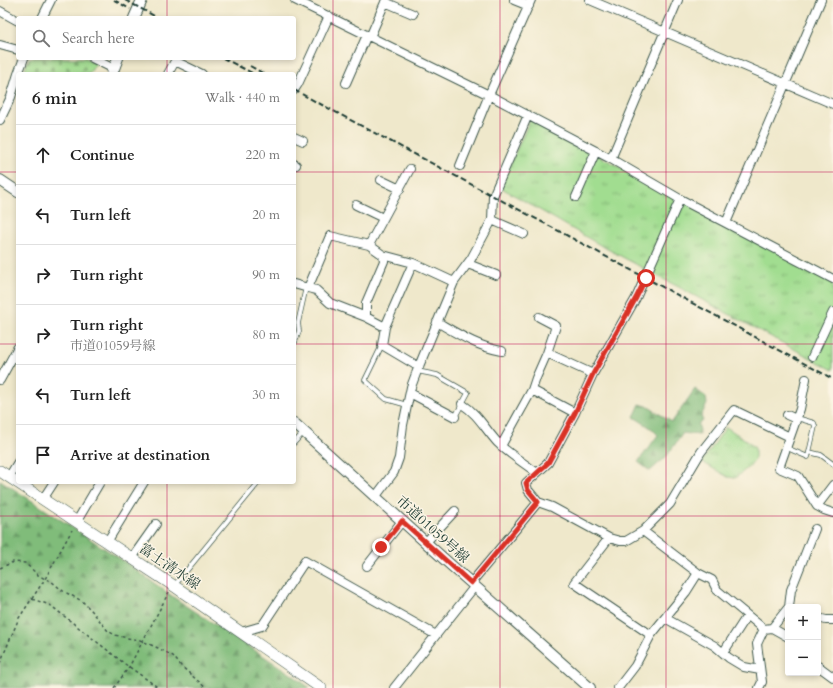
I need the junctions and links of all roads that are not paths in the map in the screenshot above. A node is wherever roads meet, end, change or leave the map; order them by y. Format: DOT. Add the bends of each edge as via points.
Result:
graph roads {
  1 [pos="51,0"];
  2 [pos="142,0"];
  3 [pos="295,0"];
  4 [pos="514,0"];
  5 [pos="590,0"];
  6 [pos="678,0"];
  7 [pos="820,0"];
  8 [pos="386,1"];
  9 [pos="530,3"];
  10 [pos="0,11"];
  11 [pos="413,14"];
  12 [pos="43,16"];
  13 [pos="135,16"];
  14 [pos="329,16"];
  15 [pos="16,20"];
  16 [pos="665,32"];
  17 [pos="369,36"];
  18 [pos="0,45"];
  19 [pos="16,49"];
  20 [pos="23,60"];
  21 [pos="95,60"];
  22 [pos="117,60"];
  23 [pos="175,60"];
  24 [pos="175,60"];
  25 [pos="19,72"];
  26 [pos="113,72"];
  27 [pos="169,72"];
  28 [pos="198,72"];
  29 [pos="346,83"];
  30 [pos="785,84"];
  31 [pos="296,87"];
  32 [pos="489,95"];
  33 [pos="15,96"];
  34 [pos="833,104"];
  35 [pos="528,115"];
  36 [pos="0,120"];
  37 [pos="296,138"];
  38 [pos="303,141"];
  39 [pos="596,151"];
  40 [pos="611,159"];
  41 [pos="460,166"];
  42 [pos="410,169"];
  43 [pos="0,180"];
  44 [pos="381,180"];
  45 [pos="400,189"];
  46 [pos="16,191"];
  47 [pos="576,197"];
  48 [pos="680,199"];
  49 [pos="356,205"];
  50 [pos="383,218"];
  51 [pos="492,220"];
  52 [pos="726,223"];
  53 [pos="524,234"];
  54 [pos="369,244"];
  55 [pos="383,255"];
  56 [pos="413,263"];
  57 [pos="468,264"];
  58 [pos="496,275"];
  59 [pos="833,279"];
  60 [pos="454,282"];
  61 [pos="296,285"];
  62 [pos="307,288"];
  63 [pos="833,312"];
  64 [pos="366,317"];
  65 [pos="539,317"];
  66 [pos="437,322"];
  67 [pos="296,323"];
  68 [pos="385,327"];
  69 [pos="296,339"];
  70 [pos="382,345"];
  71 [pos="16,351"];
  72 [pos="502,351"];
  73 [pos="547,353"];
  74 [pos="812,357"];
  75 [pos="418,369"];
  76 [pos="593,374"];
  77 [pos="806,379"];
  78 [pos="0,380"];
  79 [pos="532,390"];
  80 [pos="410,392"];
  81 [pos="462,404"];
  82 [pos="407,405"];
  83 [pos="575,413"];
  84 [pos="787,415"];
  85 [pos="455,417"];
  86 [pos="797,418"];
  87 [pos="296,425"];
  88 [pos="304,432"];
  89 [pos="790,437"];
  90 [pos="296,441"];
  91 [pos="501,446"];
  92 [pos="787,448"];
  93 [pos="809,452"];
  94 [pos="16,464"];
  95 [pos="833,464"];
  96 [pos="537,473"];
  97 [pos="5,474"];
  98 [pos="16,481"];
  99 [pos="20,484"];
  100 [pos="53,484"];
  101 [pos="99,484"];
  102 [pos="143,484"];
  103 [pos="257,484"];
  104 [pos="833,485"];
  105 [pos="376,496"];
  106 [pos="43,499"];
  107 [pos="538,502"];
  108 [pos="817,506"];
  109 [pos="455,511"];
  110 [pos="833,513"];
  111 [pos="77,521"];
  112 [pos="402,521"];
  113 [pos="156,524"];
  114 [pos="815,529"];
  115 [pos="643,531"];
  116 [pos="609,538"];
  117 [pos="107,542"];
  118 [pos="426,542"];
  119 [pos="132,558"];
  120 [pos="367,566"];
  121 [pos="698,573"];
  122 [pos="473,584"];
  123 [pos="173,586"];
  124 [pos="789,604"];
  125 [pos="785,611"];
  126 [pos="747,616"];
  127 [pos="665,618"];
  128 [pos="821,619"];
  129 [pos="833,620"];
  130 [pos="768,629"];
  131 [pos="240,632"];
  132 [pos="436,635"];
  133 [pos="651,635"];
  134 [pos="785,636"];
  135 [pos="723,653"];
  136 [pos="821,668"];
  137 [pos="760,670"];
  138 [pos="833,677"];
  139 [pos="321,688"];
  140 [pos="394,688"];
  141 [pos="590,688"];
  142 [pos="618,688"];
  143 [pos="759,688"];
  1 -- 12 [label="street"];
  2 -- 13 [label="street"];
  3 -- 14 [label="street"];
  4 -- 9 [label="street"];
  5 -- 16 [label="street"];
  6 -- 16 [label="street"];
  7 -- 30 [label="street"];
  8 -- 11 [label="street"];
  8 -- 17 [label="street"];
  9 -- 32 [label="street"];
  10 -- 15 [label="street"];
  14 -- 17 [label="street"];
  14 -- 31 [label="street"];
  16 -- 30 [label="street"];
  16 -- 40 [label="street"];
  17 -- 29 [label="street"];
  17 -- 32 [label="street"];
  18 -- 19 [label="street"];
  20 -- 25 [label="street"];
  21 -- 26 [label="street"];
  22 -- 26 [label="street"];
  23 -- 27 [label="street"];
  24 -- 28 [label="street"];
  30 -- 34 [label="street"];
  30 -- 52 [label="street"];
  32 -- 35 [label="street"];
  32 -- 41 [label="street"];
  33 -- 36 [label="street"];
  35 -- 39 [label="street"];
  35 -- 51 [label="street" via="493,196"];
  37 -- 38 [label="street"];
  39 -- 40 [label="street"];
  39 -- 47 [label="street"];
  40 -- 48 [label="street"];
  42 -- 45 [label="street"];
  43 -- 46 [label="street"];
  44 -- 45 [label="street"];
  45 -- 50 [label="street"];
  48 -- 52 [label="street"];
  48 -- 76 [label="street" via="636,298"];
  49 -- 50 [label="street"];
  50 -- 54 [label="street"];
  51 -- 53 [label="street"];
  51 -- 57 [label="street"];
  52 -- 59 [label="street"];
  54 -- 55 [label="street"];
  54 -- 62 [label="street" via="330,236"];
  55 -- 56 [label="street"];
  55 -- 64 [label="street" via="384,261 366,303"];
  56 -- 60 [label="street"];
  56 -- 68 [label="street"];
  57 -- 58 [label="street"];
  57 -- 60 [label="street"];
  60 -- 66 [label="street"];
  61 -- 62 [label="street"];
  62 -- 64 [label="street" via="316,290 330,303"];
  62 -- 67 [label="lane"];
  63 -- 74 [label="street"];
  64 -- 68 [label="street"];
  65 -- 73 [label="street" via="556,326"];
  66 -- 72 [label="street" via="471,341"];
  66 -- 75 [label="street"];
  67 -- 69 [label="lane" via="299,331"];
  68 -- 70 [label="street"];
  70 -- 75 [label="street"];
  70 -- 82 [label="lane" via="365,380 386,399"];
  71 -- 78 [label="street"];
  73 -- 76 [label="street"];
  73 -- 79 [label="street"];
  75 -- 80 [label="street"];
  75 -- 81 [label="lane" via="437,375 468,393"];
  76 -- 83 [label="street"];
  77 -- 86 [label="street"];
  79 -- 83 [label="street"];
  79 -- 91 [label="street"];
  80 -- 82 [label="street"];
  80 -- 85 [label="street"];
  81 -- 85 [label="lane"];
  81 -- 91 [label="street" via="471,410"];
  82 -- 105 [label="street" via="399,458 394,472"];
  83 -- 96 [label="street" via="548,463"];
  84 -- 86 [label="street"];
  86 -- 89 [label="street"];
  86 -- 93 [label="lane" via="814,423"];
  87 -- 88 [label="street, 市道01059号線"];
  88 -- 90 [label="lane"];
  88 -- 105 [label="street, 市道01059号線"];
  89 -- 92 [label="street"];
  89 -- 115 [label="street" via="734,410 701,452 670,504"];
  91 -- 96 [label="street"];
  92 -- 93 [label="lane" via="808,457"];
  92 -- 108 [label="street" via="779,468 798,476"];
  93 -- 95 [label="lane" via="821,455"];
  94 -- 97 [label="street"];
  96 -- 107 [label="street" via="526,483 528,490"];
  97 -- 98 [label="main road, 富士清水線"];
  99 -- 106 [label="main road, 富士清水線"];
  100 -- 106 [label="street"];
  101 -- 111 [label="street"];
  102 -- 117 [label="street"];
  103 -- 123 [label="lane"];
  104 -- 108 [label="street"];
  105 -- 112 [label="street, 市道01059号線"];
  106 -- 111 [label="main road, 富士清水線"];
  107 -- 116 [label="street"];
  107 -- 122 [label="street"];
  108 -- 110 [label="street"];
  109 -- 118 [label="street"];
  111 -- 117 [label="main road, 富士清水線"];
  112 -- 118 [label="street, 市道01059号線"];
  112 -- 120 [label="street"];
  113 -- 119 [label="street"];
  114 -- 124 [label="street" via="791,590"];
  115 -- 116 [label="street" via="626,541"];
  115 -- 121 [label="street"];
  116 -- 133 [label="street" via="574,583"];
  117 -- 119 [label="main road, 富士清水線"];
  118 -- 122 [label="street, 市道01059号線"];
  119 -- 123 [label="main road, 富士清水線"];
  121 -- 126 [label="street" via="712,580 716,590"];
  121 -- 127 [label="street"];
  122 -- 132 [label="street"];
  122 -- 141 [label="street, 市道01059号線"];
  123 -- 131 [label="main road, 富士清水線"];
  125 -- 130 [label="street"];
  126 -- 130 [label="street"];
  126 -- 135 [label="street"];
  127 -- 133 [label="street"];
  127 -- 135 [label="street"];
  128 -- 129 [label="street"];
  130 -- 134 [label="street"];
  130 -- 137 [label="street" via="757,644"];
  131 -- 132 [label="street" via="262,626 305,561"];
  131 -- 139 [label="main road, 富士清水線"];
  132 -- 140 [label="street"];
  133 -- 142 [label="street" via="635,666"];
  135 -- 137 [label="street" via="744,668"];
  136 -- 138 [label="street"];
  137 -- 143 [label="street" via="762,682"];
}
